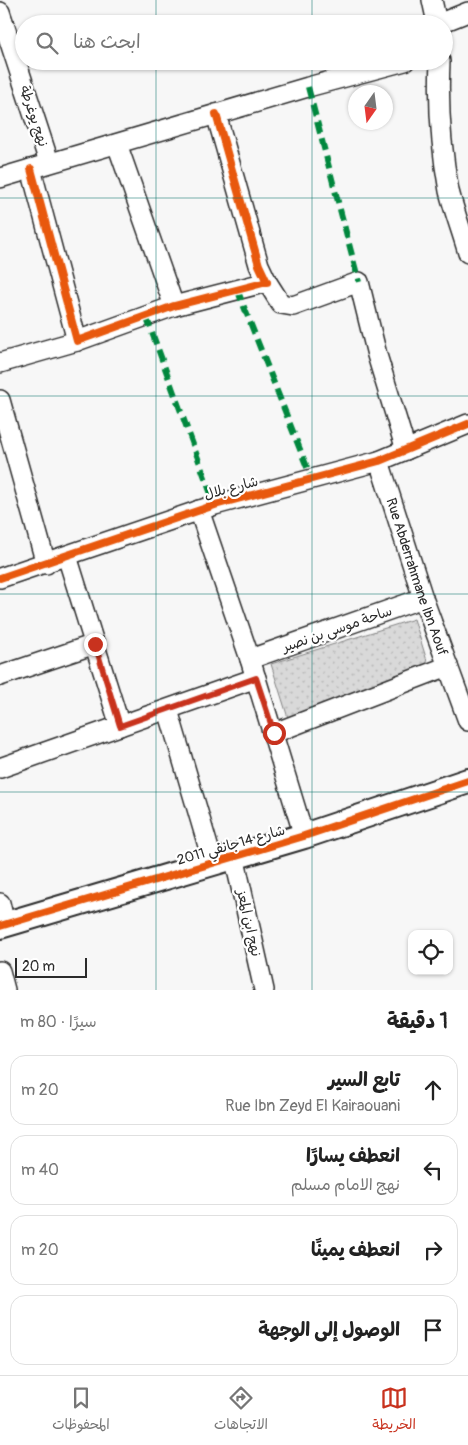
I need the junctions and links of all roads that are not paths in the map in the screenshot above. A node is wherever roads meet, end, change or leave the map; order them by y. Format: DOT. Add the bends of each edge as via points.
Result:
graph roads {
  1 [pos="432,0"];
  2 [pos="0,12"];
  3 [pos="468,12"];
  4 [pos="436,15"];
  5 [pos="453,18"];
  6 [pos="15,58"];
  7 [pos="19,70"];
  8 [pos="373,70"];
  9 [pos="439,70"];
  10 [pos="216,114"];
  11 [pos="117,144"];
  12 [pos="49,162"];
  13 [pos="31,169"];
  14 [pos="0,178"];
  15 [pos="468,253"];
  16 [pos="267,282"];
  17 [pos="174,306"];
  18 [pos="77,341"];
  19 [pos="0,363"];
  20 [pos="0,400"];
  21 [pos="468,424"];
  22 [pos="406,450"];
  23 [pos="379,461"];
  24 [pos="199,510"];
  25 [pos="67,556"];
  26 [pos="46,564"];
  27 [pos="0,578"];
  28 [pos="423,598"];
  29 [pos="95,644"];
  30 [pos="250,659"];
  31 [pos="448,666"];
  32 [pos="0,676"];
  33 [pos="256,678"];
  34 [pos="168,710"];
  35 [pos="468,721"];
  36 [pos="120,726"];
  37 [pos="274,733"];
  38 [pos="0,768"];
  39 [pos="468,781"];
  40 [pos="304,836"];
  41 [pos="224,859"];
  42 [pos="2,918"];
  43 [pos="0,971"];
  44 [pos="5,990"];
  45 [pos="264,990"];
  1 -- 4 [label="street"];
  2 -- 6 [label="street, نهج يوغرطة"];
  3 -- 5 [label="street"];
  7 -- 12 [label="street, نهج يوغرطة"];
  8 -- 10 [label="street"];
  9 -- 15 [label="street" via="442,142 450,192"];
  10 -- 11 [label="street"];
  10 -- 16 [label="street" via="259,265"];
  11 -- 12 [label="street"];
  11 -- 17 [label="street"];
  12 -- 13 [label="street"];
  13 -- 14 [label="street"];
  13 -- 18 [label="street"];
  16 -- 17 [label="street"];
  16 -- 22 [label="street" via="282,304 293,306 359,282"];
  17 -- 18 [label="street"];
  18 -- 19 [label="street"];
  20 -- 26 [label="street"];
  21 -- 22 [label="street, شارع بلال"];
  22 -- 23 [label="street, شارع بلال"];
  23 -- 24 [label="street, شارع بلال"];
  23 -- 28 [label="street, Rue Abderrahmane Ibn Aouf"];
  24 -- 25 [label="street, شارع بلال"];
  24 -- 30 [label="street"];
  25 -- 26 [label="street, شارع بلال"];
  25 -- 29 [label="street"];
  26 -- 27 [label="street, شارع بلال"];
  28 -- 30 [label="street, ساحة موسى بن نصير"];
  28 -- 31 [label="street, Rue Abderrahmane Ibn Aouf"];
  29 -- 32 [label="street"];
  29 -- 36 [label="street"];
  30 -- 33 [label="street"];
  31 -- 35 [label="street, Rue Abderrahmane Ibn Aouf"];
  31 -- 37 [label="street"];
  33 -- 34 [label="street"];
  33 -- 37 [label="street"];
  34 -- 36 [label="street"];
  34 -- 41 [label="street, نهج ابن المعز"];
  36 -- 38 [label="street"];
  37 -- 40 [label="street"];
  39 -- 40 [label="street, شارع 14جانفي 2011"];
  40 -- 41 [label="street, شارع 14جانفي 2011"];
  41 -- 42 [label="street, شارع 14جانفي 2011"];
  41 -- 45 [label="street, نهج ابن المعز"];
  43 -- 44 [label="street"];
}
